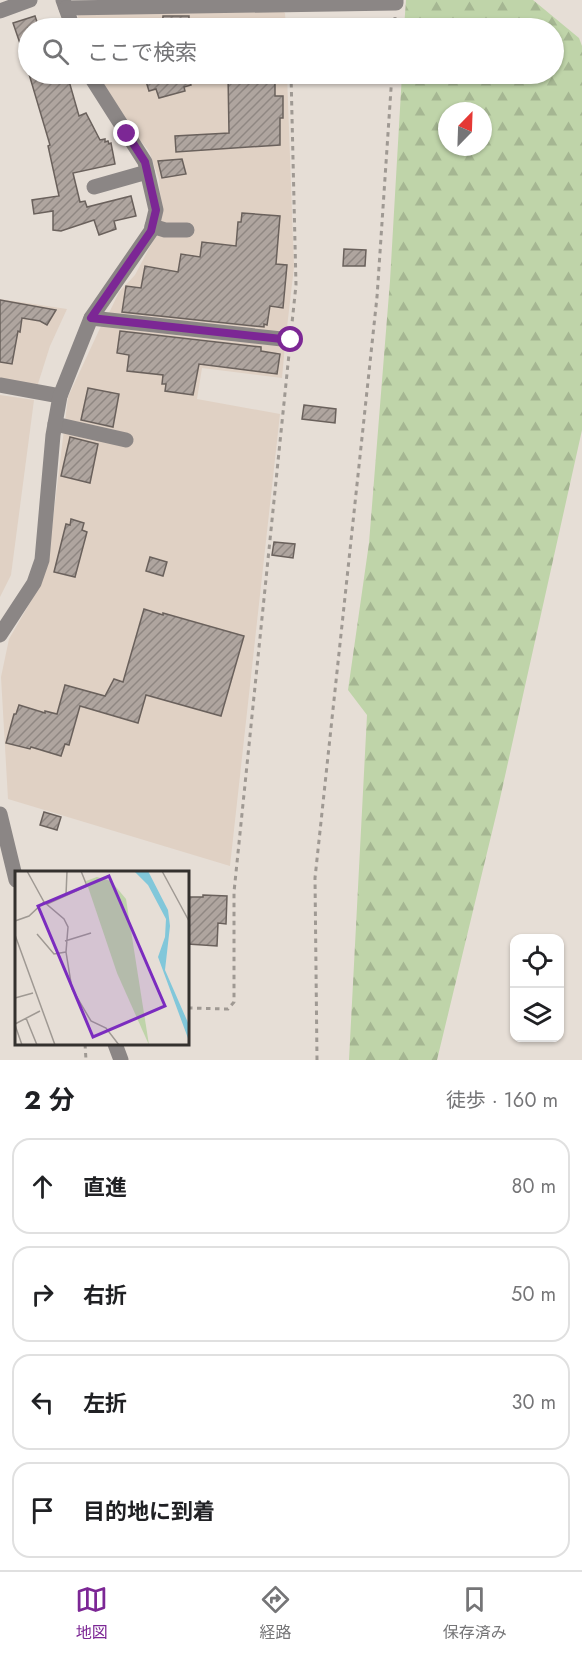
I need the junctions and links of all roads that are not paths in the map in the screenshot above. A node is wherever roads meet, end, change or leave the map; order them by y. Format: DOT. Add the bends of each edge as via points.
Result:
graph roads {
  1 [pos="30,0"];
  2 [pos="396,0"];
  3 [pos="233,2"];
  4 [pos="64,4"];
  5 [pos="0,11"];
  6 [pos="95,84"];
  7 [pos="147,172"];
  8 [pos="94,187"];
  9 [pos="152,226"];
  10 [pos="187,230"];
  11 [pos="91,318"];
  12 [pos="291,340"];
  13 [pos="0,385"];
  14 [pos="60,396"];
  15 [pos="55,424"];
  16 [pos="126,440"];
  17 [pos="0,635"];
  18 [pos="0,814"];
  19 [pos="15,876"];
  20 [pos="115,1045"];
  21 [pos="121,1060"];
  1 -- 5 [label="street"];
  2 -- 3 [label="street"];
  3 -- 4 [label="street"];
  6 -- 7 [label="street" via="145,162"];
  7 -- 8 [label="street"];
  7 -- 9 [label="street" via="156,210"];
  9 -- 10 [label="street"];
  9 -- 11 [label="street"];
  11 -- 12 [label="street"];
  11 -- 14 [label="street"];
  13 -- 14 [label="street"];
  14 -- 15 [label="street"];
  15 -- 16 [label="street"];
  15 -- 17 [label="street" via="42,560 34,583"];
  18 -- 19 [label="street"];
  20 -- 21 [label="street"];
}
